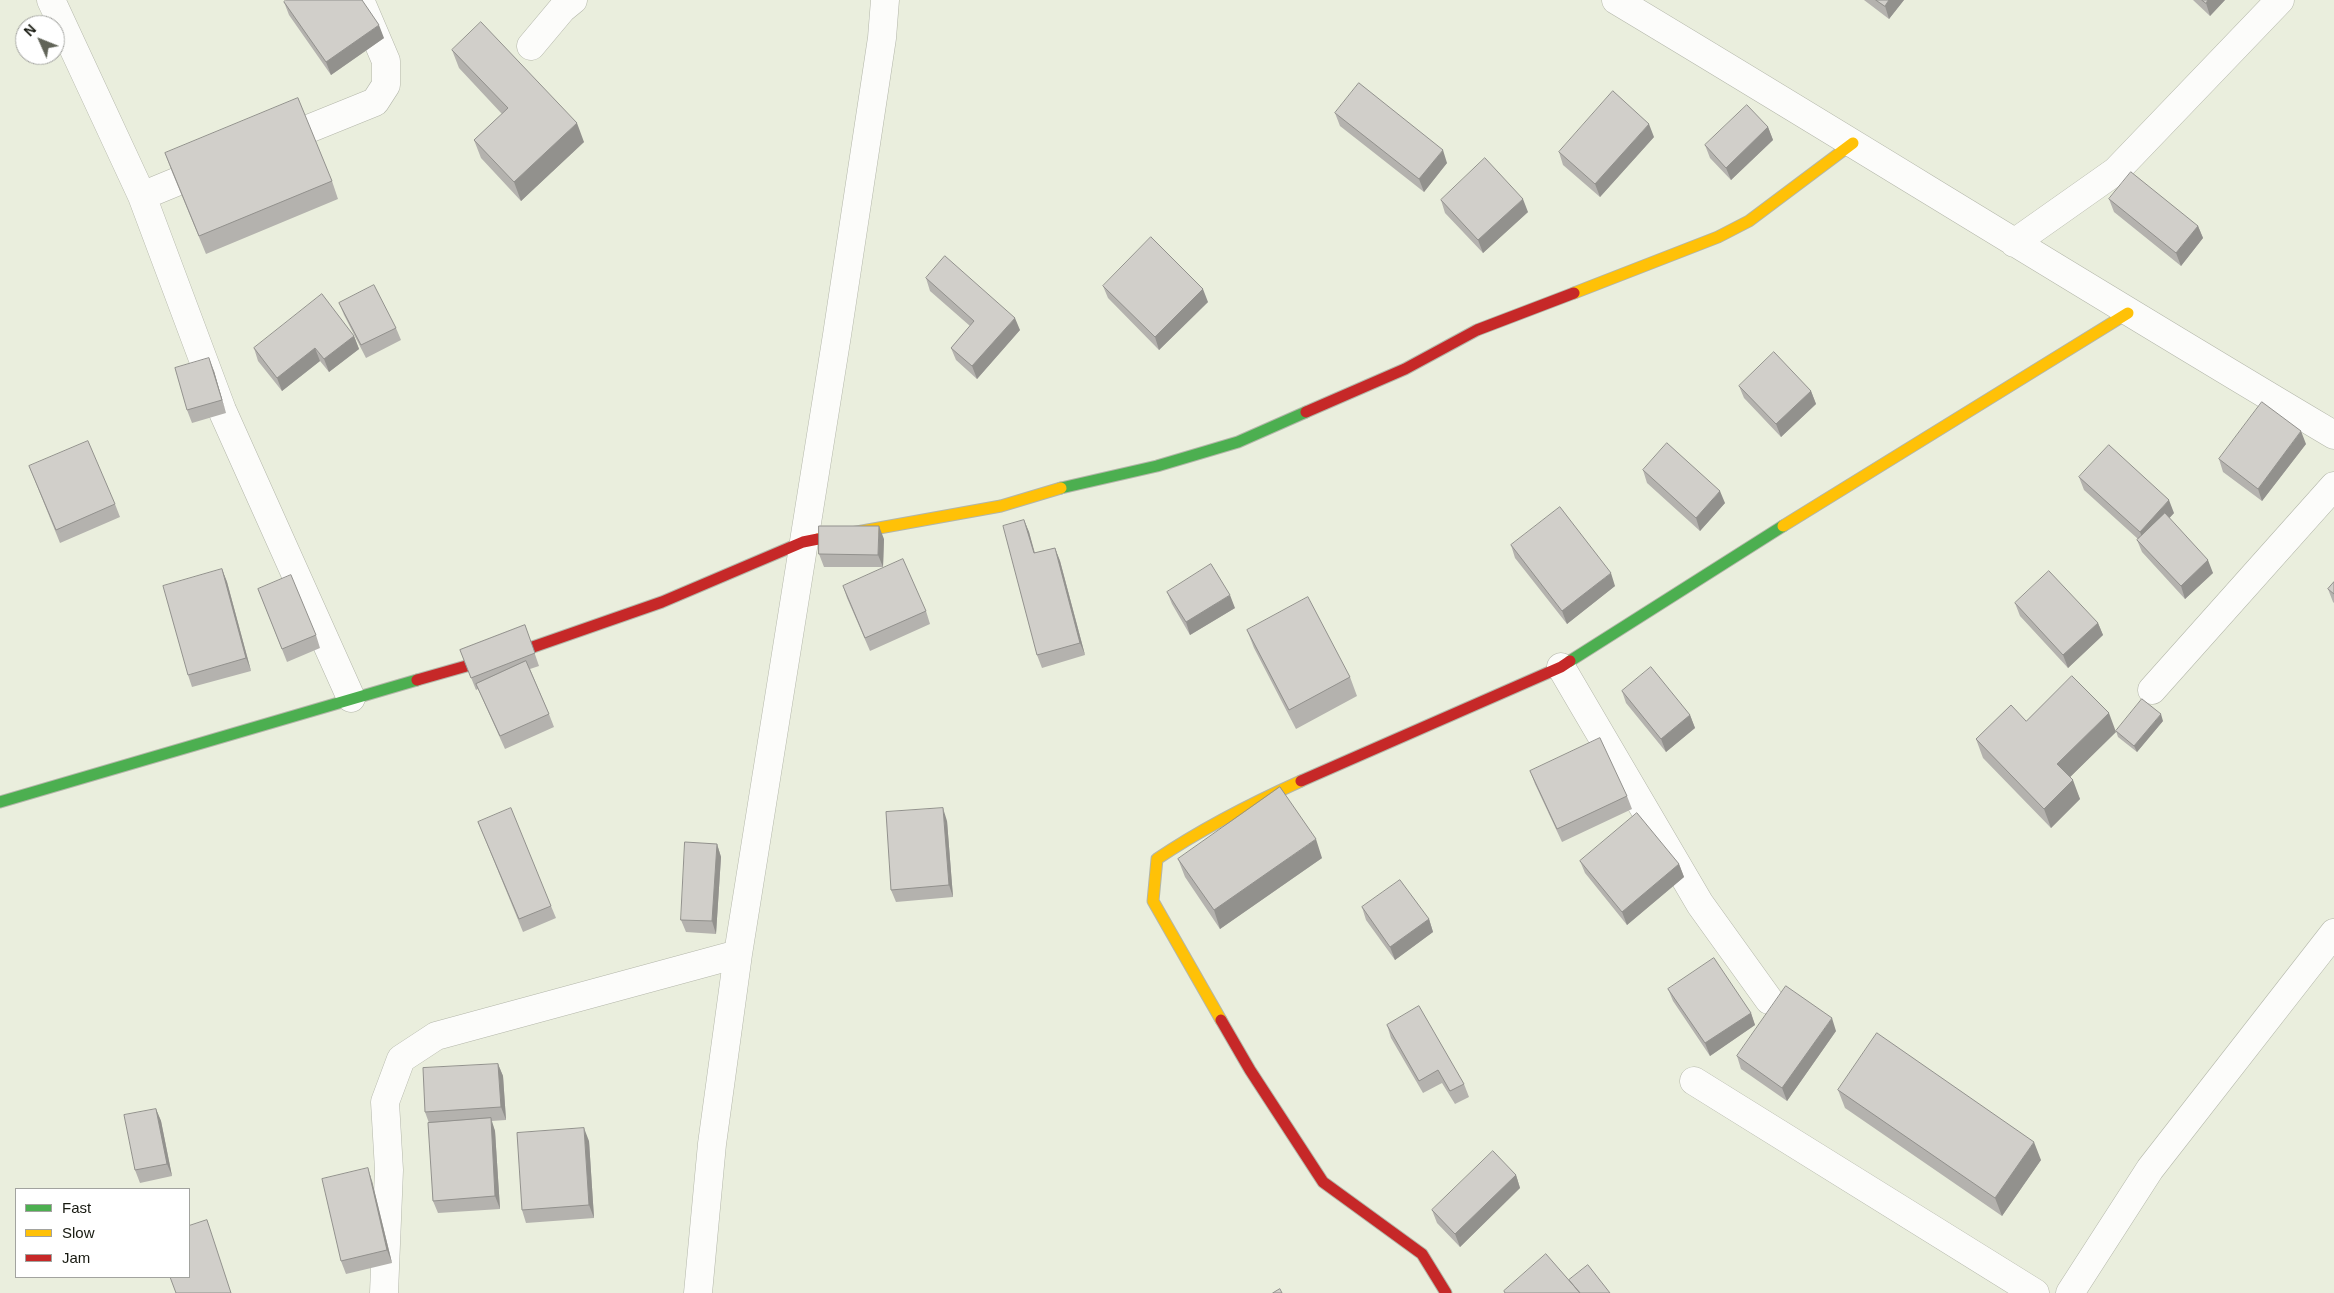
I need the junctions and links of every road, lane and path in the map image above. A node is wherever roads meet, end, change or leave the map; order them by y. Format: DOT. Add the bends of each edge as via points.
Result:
graph roads {
  1 [pos="51,0"];
  2 [pos="360,0"];
  3 [pos="573,0"];
  4 [pos="885,0"];
  5 [pos="1616,0"];
  6 [pos="2280,0"];
  7 [pos="531,46"];
  8 [pos="1853,143"];
  9 [pos="142,196"];
  10 [pos="2014,243"];
  11 [pos="2128,313"];
  12 [pos="2334,435"];
  13 [pos="2334,486"];
  14 [pos="803,542"];
  15 [pos="1560,667"];
  16 [pos="2152,690"];
  17 [pos="351,698"];
  18 [pos="0,802"];
  19 [pos="2334,933"];
  20 [pos="738,954"];
  21 [pos="1769,1000"];
  22 [pos="1694,1081"];
  23 [pos="384,1293"];
  24 [pos="698,1293"];
  25 [pos="1446,1293"];
  26 [pos="2035,1293"];
  27 [pos="2070,1293"];
  1 -- 9 [label="street"];
  2 -- 9 [label="street" via="386,61 386,85 375,102"];
  3 -- 7 [label="street" via="562,8"];
  4 -- 14 [label="street" via="839,326"];
  5 -- 8 [label="street"];
  6 -- 10 [label="street" via="2116,171"];
  8 -- 10 [label="street"];
  8 -- 14 [label="street" via="1749,221 1718,237 1478,330 1405,369 1238,442 1001,506"];
  9 -- 17 [label="street" via="222,410"];
  10 -- 11 [label="street"];
  11 -- 12 [label="street"];
  11 -- 15 [label="street"];
  13 -- 16 [label="street"];
  14 -- 17 [label="street" via="662,602 530,648"];
  14 -- 20 [label="street"];
  15 -- 21 [label="street" via="1700,904"];
  15 -- 25 [label="street" via="1263,798 1196,832 1157,859 1153,901 1250,1070 1323,1182 1422,1254"];
  17 -- 18 [label="street"];
  19 -- 27 [label="street" via="2150,1169"];
  20 -- 23 [label="street" via="436,1036 401,1059 386,1102 389,1170"];
  20 -- 24 [label="street" via="712,1144"];
  22 -- 26 [label="street"];
}
